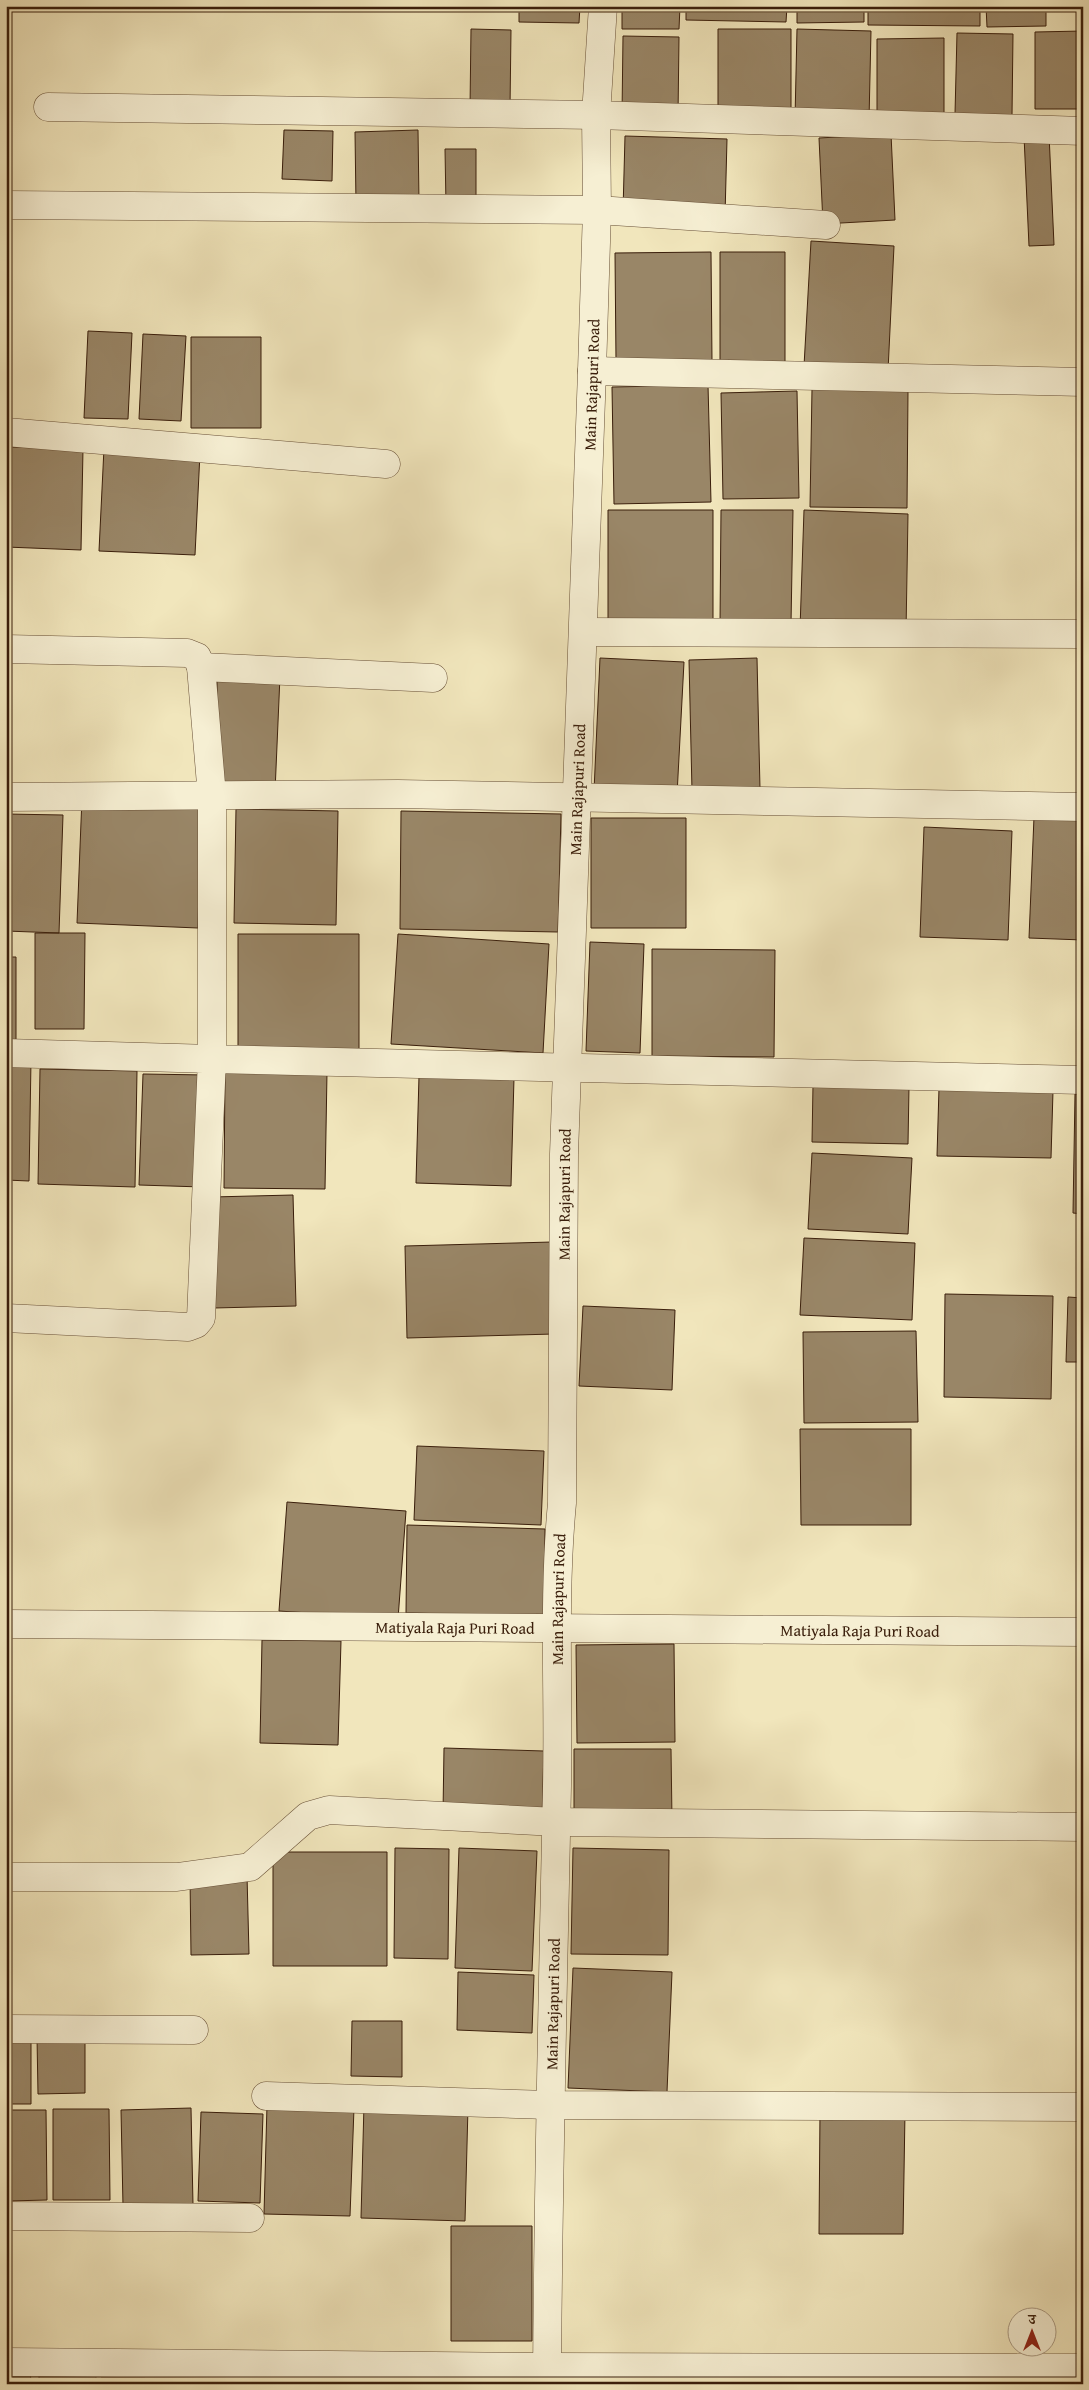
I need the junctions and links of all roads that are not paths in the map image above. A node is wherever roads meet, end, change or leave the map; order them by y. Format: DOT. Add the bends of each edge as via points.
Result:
graph roads {
  1 [pos="602,6"];
  2 [pos="48,107"];
  3 [pos="596,115"];
  4 [pos="1083,131"];
  5 [pos="6,205"];
  6 [pos="597,210"];
  7 [pos="826,225"];
  8 [pos="592,371"];
  9 [pos="1083,382"];
  10 [pos="6,432"];
  11 [pos="386,464"];
  12 [pos="584,632"];
  13 [pos="1083,634"];
  14 [pos="6,649"];
  15 [pos="201,668"];
  16 [pos="433,678"];
  17 [pos="212,796"];
  18 [pos="6,797"];
  19 [pos="578,798"];
  20 [pos="1083,807"];
  21 [pos="6,1053"];
  22 [pos="212,1059"];
  23 [pos="568,1067"];
  24 [pos="1083,1080"];
  25 [pos="6,1318"];
  26 [pos="6,1624"];
  27 [pos="557,1627"];
  28 [pos="1083,1632"];
  29 [pos="556,1822"];
  30 [pos="1083,1827"];
  31 [pos="6,1877"];
  32 [pos="6,2029"];
  33 [pos="194,2030"];
  34 [pos="266,2096"];
  35 [pos="549,2105"];
  36 [pos="1083,2107"];
  37 [pos="6,2216"];
  38 [pos="250,2218"];
  39 [pos="6,2362"];
  40 [pos="1083,2368"];
  41 [pos="547,2376"];
  1 -- 3 [label="street, Main Rajapuri Road"];
  2 -- 3 [label="street"];
  3 -- 4 [label="street"];
  3 -- 6 [label="street, Main Rajapuri Road"];
  5 -- 6 [label="street"];
  6 -- 7 [label="street"];
  6 -- 8 [label="street, Main Rajapuri Road"];
  8 -- 9 [label="street"];
  8 -- 12 [label="street, Main Rajapuri Road"];
  10 -- 11 [label="street"];
  12 -- 13 [label="street"];
  12 -- 19 [label="street, Main Rajapuri Road"];
  14 -- 15 [label="street" via="188,653 196,657"];
  15 -- 16 [label="street"];
  15 -- 17 [label="street"];
  17 -- 18 [label="street"];
  17 -- 19 [label="street" via="398,794"];
  17 -- 22 [label="street"];
  19 -- 20 [label="street"];
  19 -- 23 [label="street, Main Rajapuri Road"];
  21 -- 22 [label="street"];
  22 -- 23 [label="street"];
  22 -- 25 [label="street" via="201,1318 188,1327"];
  23 -- 24 [label="street"];
  23 -- 27 [label="street, Main Rajapuri Road" via="564,1164 562,1503"];
  26 -- 27 [label="street, Matiyala Raja Puri Road"];
  27 -- 28 [label="street, Matiyala Raja Puri Road"];
  27 -- 29 [label="street, Main Rajapuri Road"];
  29 -- 30 [label="street"];
  29 -- 31 [label="street" via="329,1810 308,1816 250,1867 177,1877"];
  29 -- 35 [label="street, Main Rajapuri Road"];
  32 -- 33 [label="street"];
  34 -- 35 [label="street"];
  35 -- 36 [label="street"];
  35 -- 41 [label="street, Main Rajapuri Road"];
  37 -- 38 [label="street"];
  39 -- 41 [label="street"];
  40 -- 41 [label="street"];
}
